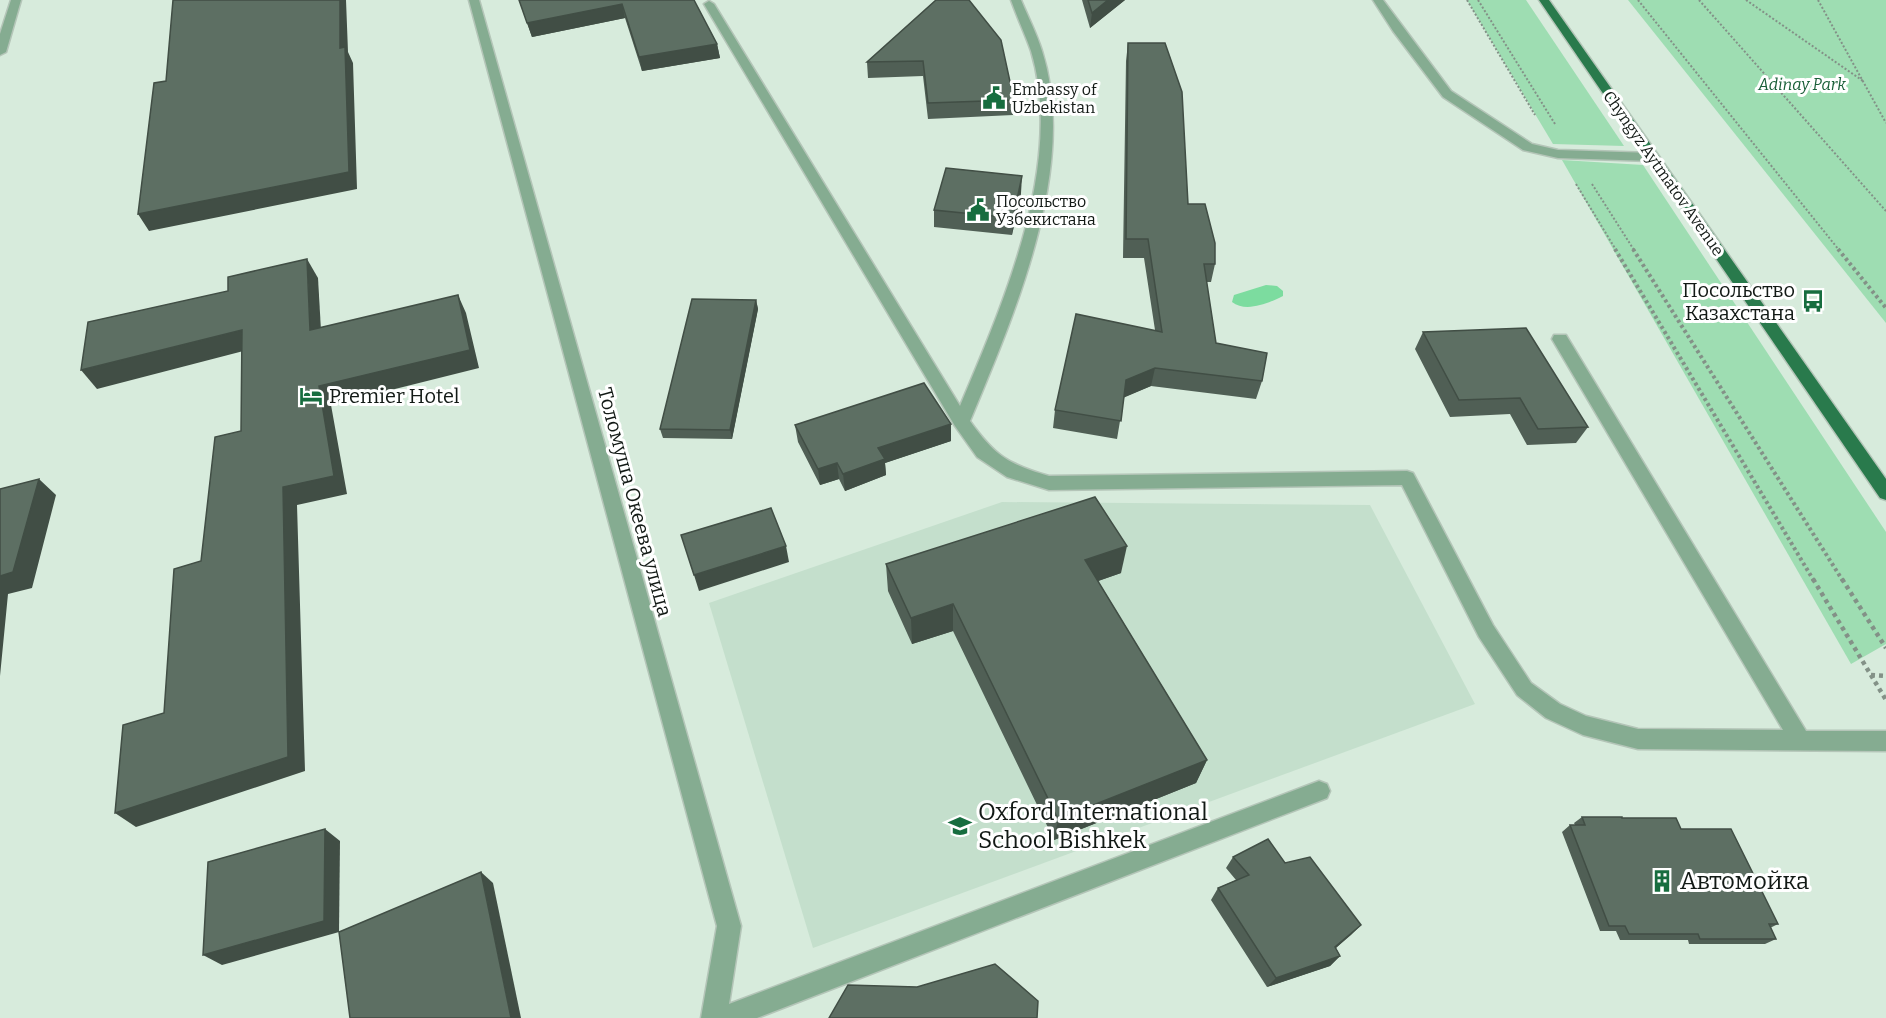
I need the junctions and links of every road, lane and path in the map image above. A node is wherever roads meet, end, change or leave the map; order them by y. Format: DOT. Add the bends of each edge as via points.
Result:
graph roads {
  1 [pos="16,0"];
  2 [pos="474,0"];
  3 [pos="1016,0"];
  4 [pos="1378,0"];
  5 [pos="1467,0"];
  6 [pos="1478,0"];
  7 [pos="1544,0"];
  8 [pos="1638,0"];
  9 [pos="1699,0"];
  10 [pos="1748,0"];
  11 [pos="1818,0"];
  12 [pos="709,4"];
  13 [pos="0,52"];
  14 [pos="1863,81"];
  15 [pos="1886,123"];
  16 [pos="1558,154"];
  17 [pos="1574,154"];
  18 [pos="1652,157"];
  19 [pos="1886,211"];
  20 [pos="1886,308"];
  21 [pos="1560,339"];
  22 [pos="961,423"];
  23 [pos="1886,493"];
  24 [pos="1886,648"];
  25 [pos="1870,675"];
  26 [pos="1886,676"];
  27 [pos="1886,700"];
  28 [pos="1800,740"];
  29 [pos="1886,741"];
  30 [pos="1319,791"];
  31 [pos="714,1018"];
  32 [pos="724,1018"];
  1 -- 13 [label="street"];
  2 -- 31 [label="street, Толомуша Океева улица" via="729,926"];
  3 -- 22 [label="street" via="1032,33 1041,67 1047,108 1046,161 1038,209 1006,314"];
  4 -- 16 [label="street" via="1447,94 1528,147"];
  5 -- 16 [label="path"];
  6 -- 17 [label="path"];
  7 -- 18 [label="main road, Chyngyz Aytmatov Avenue"];
  8 -- 20 [label="path"];
  9 -- 19 [label="path"];
  10 -- 14 [label="path"];
  11 -- 14 [label="path"];
  12 -- 22 [label="street"];
  14 -- 15 [label="path"];
  16 -- 17 [label="street"];
  16 -- 25 [label="path"];
  17 -- 18 [label="street"];
  17 -- 24 [label="path"];
  18 -- 23 [label="main road, Chyngyz Aytmatov Avenue"];
  21 -- 28 [label="street"];
  22 -- 28 [label="street" via="983,452 1013,472 1049,483 1407,478 1486,631 1524,689 1553,711 1582,725 1638,739"];
  25 -- 26 [label="path"];
  25 -- 27 [label="path"];
  28 -- 29 [label="street"];
  30 -- 32 [label="street"];
}
